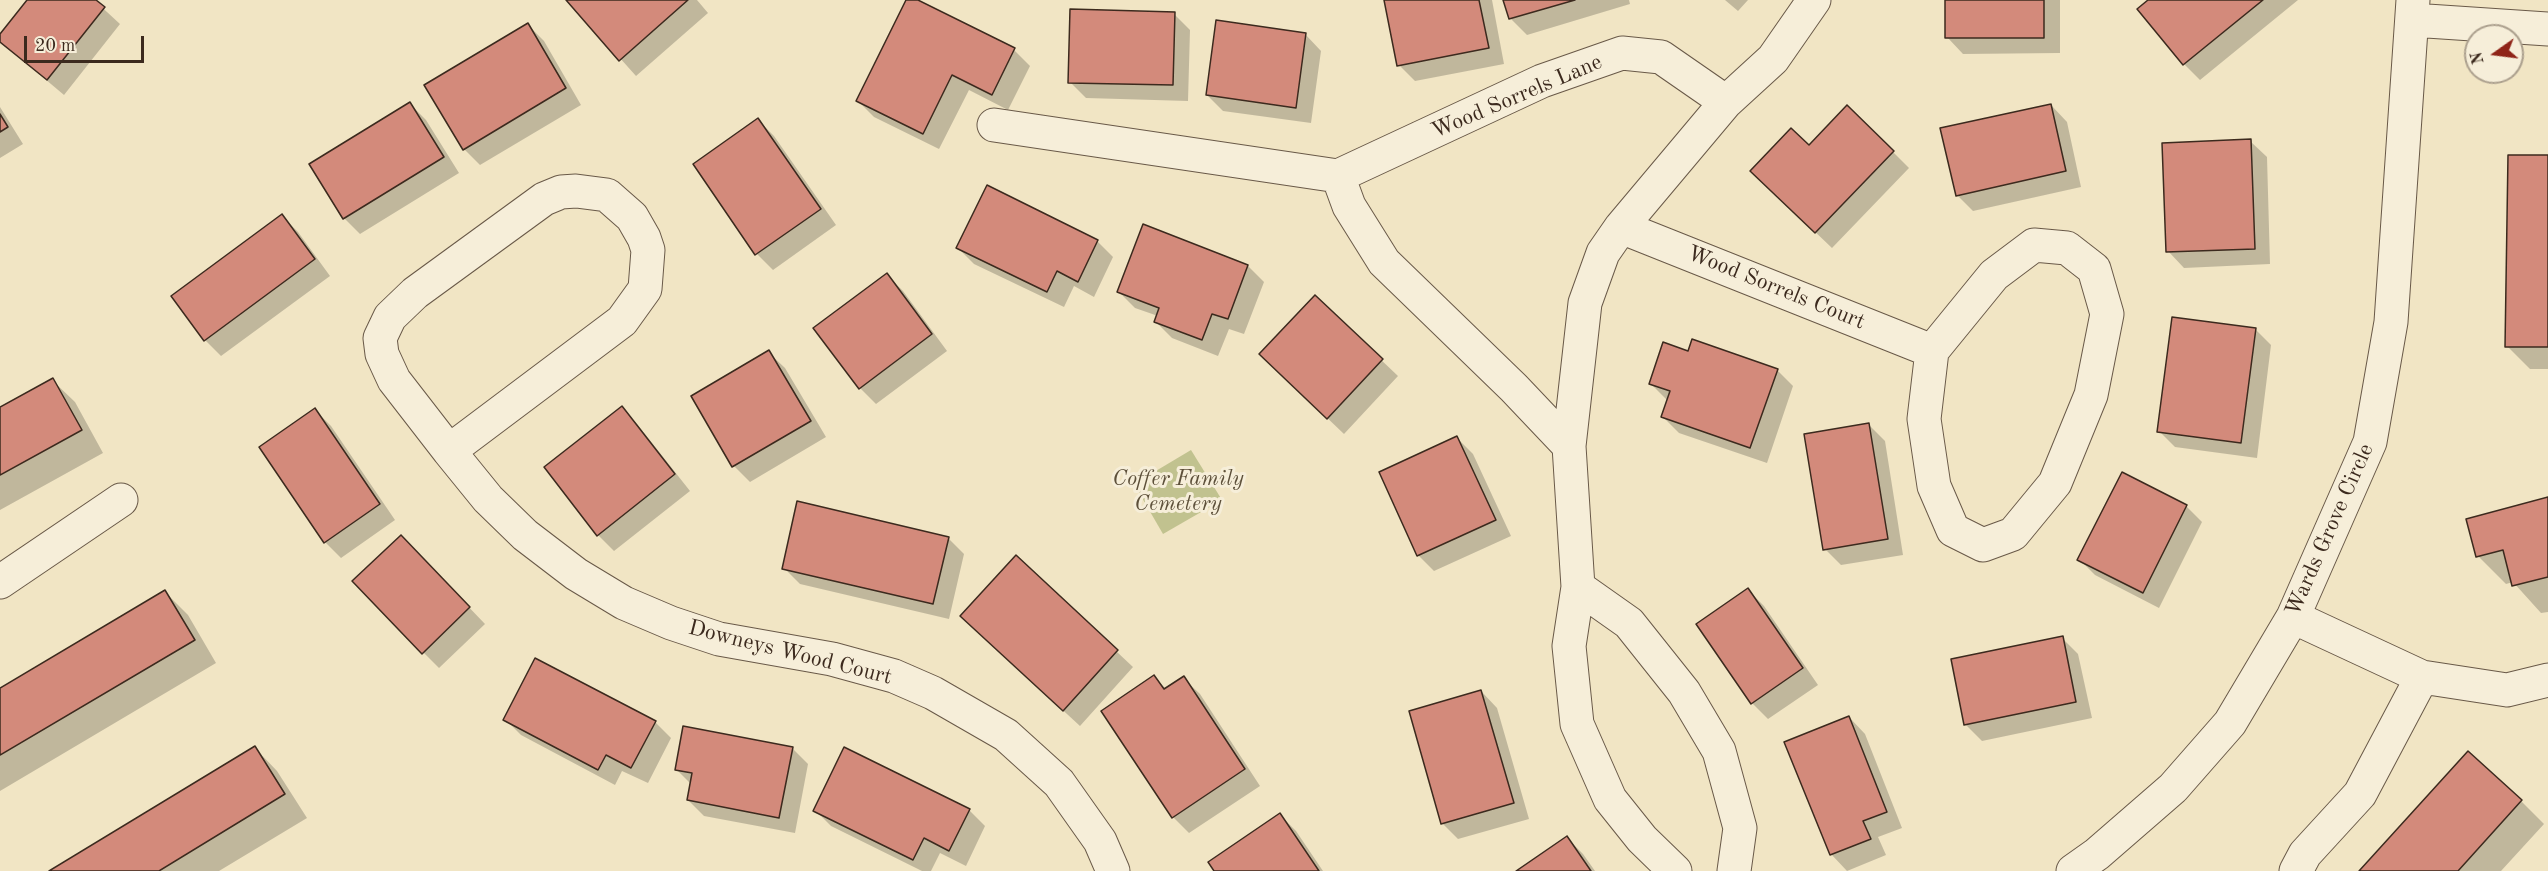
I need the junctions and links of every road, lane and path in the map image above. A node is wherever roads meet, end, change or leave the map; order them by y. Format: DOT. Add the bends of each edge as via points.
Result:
graph roads {
  1 [pos="1814,0"];
  2 [pos="2413,10"];
  3 [pos="2548,29"];
  4 [pos="1726,102"];
  5 [pos="994,125"];
  6 [pos="1338,176"];
  7 [pos="1621,227"];
  8 [pos="1932,351"];
  9 [pos="1569,446"];
  10 [pos="448,451"];
  11 [pos="121,500"];
  12 [pos="0,582"];
  13 [pos="1578,587"];
  14 [pos="2293,617"];
  15 [pos="2422,677"];
  16 [pos="2548,680"];
  17 [pos="1113,871"];
  18 [pos="1675,871"];
  19 [pos="1734,871"];
  20 [pos="2073,871"];
  21 [pos="2296,871"];
  1 -- 4 [label="street" via="1773,59"];
  2 -- 3 [label="street"];
  2 -- 14 [label="street, Wards Grove Circle" via="2391,322 2370,442"];
  4 -- 6 [label="street, Wood Sorrels Lane" via="1661,57 1622,53 1542,81"];
  4 -- 7 [label="street"];
  5 -- 6 [label="street"];
  6 -- 9 [label="street" via="1349,206 1384,261"];
  7 -- 8 [label="street, Wood Sorrels Court"];
  7 -- 9 [label="street" via="1603,253 1585,303"];
  8 -- 8 [label="street" via="1924,419 1934,486 1953,530 1983,545 2013,534 2055,483 2091,395 2107,314 2094,268 2067,248 2034,245 1994,274"];
  9 -- 13 [label="street"];
  10 -- 10 [label="street, Downeys Wood Court" via="394,380 382,354 380,338 390,317 415,293 544,199 576,191 607,195 632,217 644,238 648,250 645,289 622,321"];
  10 -- 17 [label="street, Downeys Wood Court" via="488,500 525,535 576,574 624,603 719,639 832,659 894,676 933,693 1006,735 1059,783 1100,841"];
  11 -- 12 [label="street"];
  13 -- 18 [label="street" via="1569,646 1577,724 1611,799"];
  13 -- 19 [label="street" via="1629,623 1684,692 1719,752 1740,828"];
  14 -- 15 [label="street"];
  14 -- 20 [label="street, Wards Grove Circle" via="2230,723 2173,788 2097,855"];
  15 -- 16 [label="street" via="2507,690"];
  15 -- 21 [label="street" via="2360,794 2305,854"];
}
